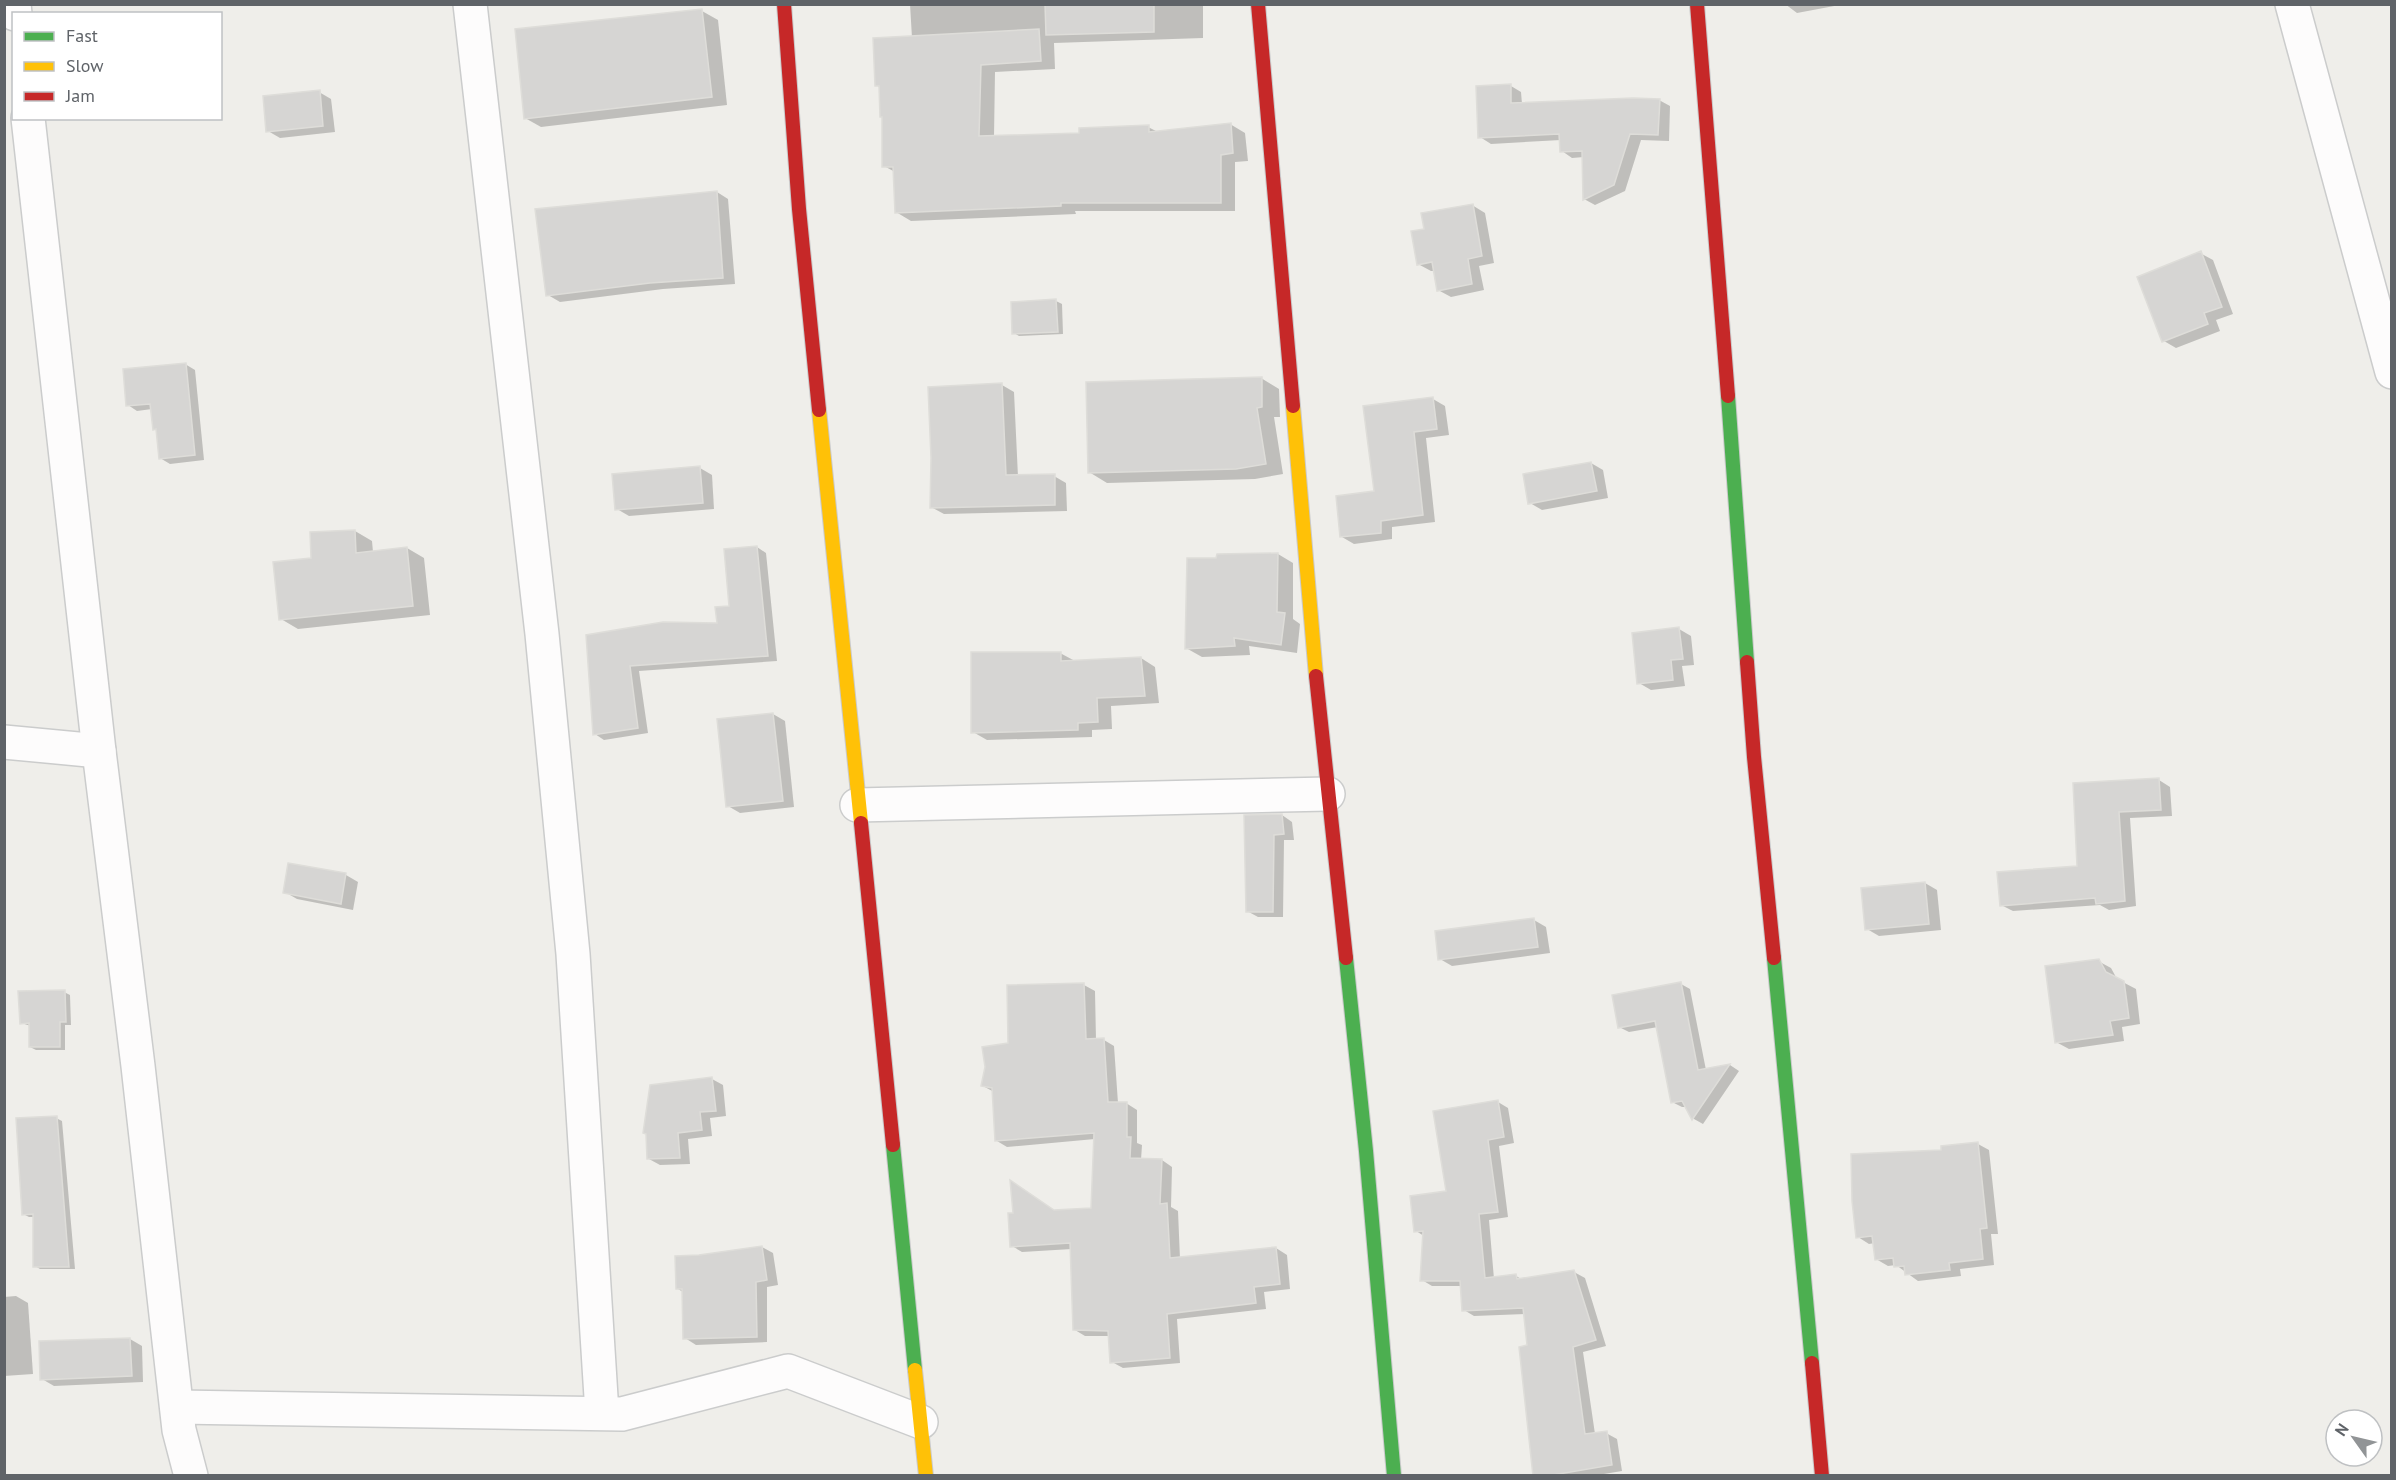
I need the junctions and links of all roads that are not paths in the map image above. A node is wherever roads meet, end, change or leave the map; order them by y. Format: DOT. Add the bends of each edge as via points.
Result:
graph roads {
  1 [pos="471,4"];
  2 [pos="784,4"];
  3 [pos="1258,4"];
  4 [pos="1697,4"];
  5 [pos="2292,4"];
  6 [pos="28,120"];
  7 [pos="2391,372"];
  8 [pos="4,742"];
  9 [pos="99,751"];
  10 [pos="1328,794"];
  11 [pos="857,805"];
  12 [pos="177,1407"];
  13 [pos="602,1413"];
  14 [pos="921,1422"];
  15 [pos="191,1476"];
  16 [pos="926,1476"];
  17 [pos="1394,1476"];
  18 [pos="1822,1476"];
  1 -- 13 [label="street" via="542,634 572,942"];
  2 -- 11 [label="street" via="800,221"];
  3 -- 10 [label="street"];
  4 -- 18 [label="street" via="1754,757"];
  5 -- 7 [label="street"];
  6 -- 9 [label="street"];
  8 -- 9 [label="street"];
  9 -- 12 [label="street"];
  10 -- 11 [label="street"];
  10 -- 17 [label="street" via="1366,1151"];
  11 -- 14 [label="street"];
  12 -- 13 [label="street"];
  12 -- 15 [label="street"];
  13 -- 14 [label="street" via="622,1413 788,1371"];
  14 -- 16 [label="street"];
}
